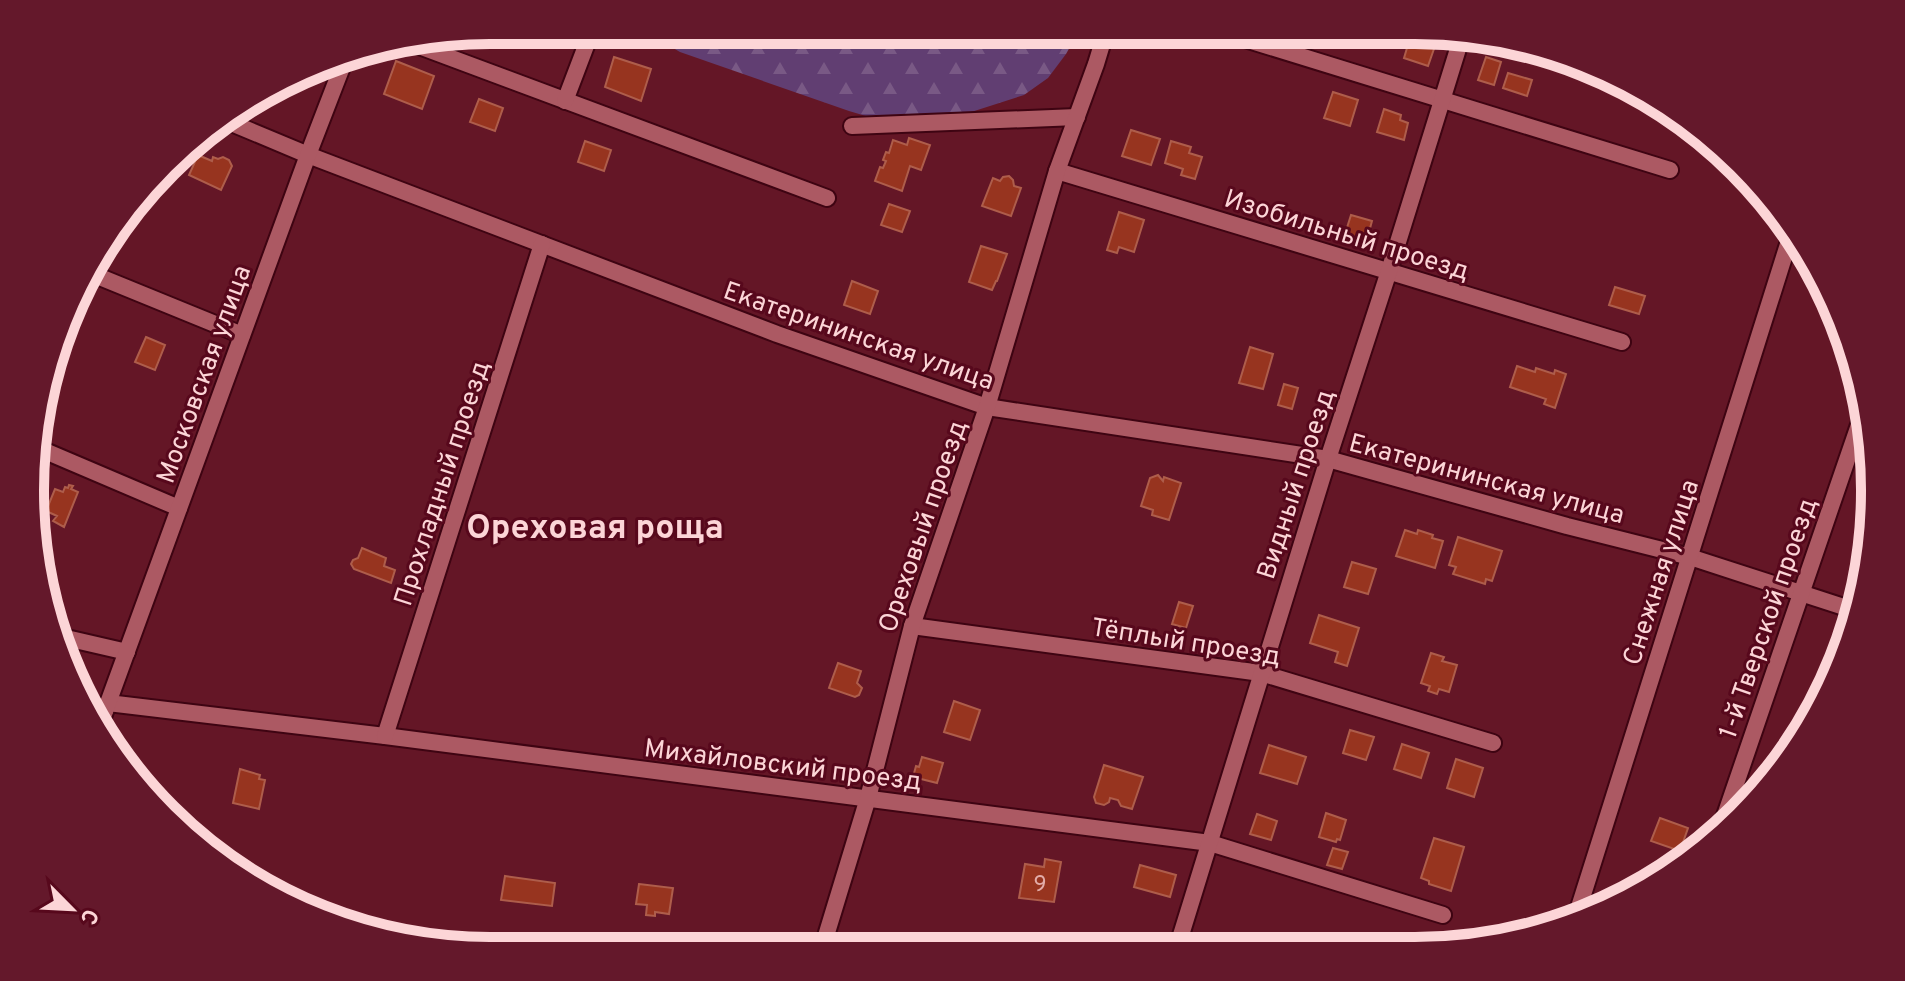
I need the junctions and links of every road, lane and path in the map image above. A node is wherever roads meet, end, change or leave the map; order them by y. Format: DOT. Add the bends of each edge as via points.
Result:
graph roads {
  1 [pos="587,44"];
  2 [pos="1102,44"];
  3 [pos="1261,44"];
  4 [pos="1458,46"];
  5 [pos="427,49"];
  6 [pos="341,70"];
  7 [pos="1441,99"];
  8 [pos="565,101"];
  9 [pos="1077,117"];
  10 [pos="235,124"];
  11 [pos="852,126"];
  12 [pos="308,155"];
  13 [pos="1670,170"];
  14 [pos="1057,171"];
  15 [pos="827,198"];
  16 [pos="542,244"];
  17 [pos="1788,245"];
  18 [pos="1389,271"];
  19 [pos="99,277"];
  20 [pos="242,335"];
  21 [pos="1622,342"];
  22 [pos="987,407"];
  23 [pos="1857,431"];
  24 [pos="46,451"];
  25 [pos="1328,459"];
  26 [pos="179,508"];
  27 [pos="1690,557"];
  28 [pos="1801,593"];
  29 [pos="1846,608"];
  30 [pos="912,626"];
  31 [pos="70,639"];
  32 [pos="127,652"];
  33 [pos="1261,673"];
  34 [pos="104,713"];
  35 [pos="385,736"];
  36 [pos="1493,743"];
  37 [pos="868,798"];
  38 [pos="1727,809"];
  39 [pos="1210,843"];
  40 [pos="1580,905"];
  41 [pos="1443,915"];
  42 [pos="826,937"];
  43 [pos="1180,937"];
  1 -- 8 [label="street"];
  2 -- 9 [label="street, Ореховый проезд"];
  3 -- 7 [label="street"];
  4 -- 7 [label="street, Видный проезд"];
  5 -- 8 [label="street"];
  6 -- 12 [label="street, Московская улица"];
  7 -- 13 [label="street"];
  7 -- 18 [label="street, Видный проезд"];
  8 -- 15 [label="street"];
  9 -- 11 [label="street"];
  9 -- 14 [label="street, Ореховый проезд"];
  10 -- 12 [label="street, Екатерининская улица"];
  12 -- 16 [label="street, Екатерининская улица"];
  12 -- 20 [label="street, Московская улица"];
  14 -- 18 [label="street, Изобильный проезд"];
  14 -- 22 [label="street, Ореховый проезд"];
  16 -- 22 [label="street, Екатерининская улица"];
  16 -- 35 [label="street, Прохладный проезд"];
  17 -- 27 [label="street, Снежная улица"];
  18 -- 21 [label="street, Изобильный проезд"];
  18 -- 25 [label="street, Видный проезд"];
  19 -- 20 [label="street"];
  20 -- 26 [label="street, Московская улица"];
  22 -- 25 [label="street, Екатерининская улица"];
  22 -- 30 [label="street, Ореховый проезд"];
  23 -- 28 [label="street, 1-й Тверской проезд"];
  24 -- 26 [label="street"];
  25 -- 27 [label="street, Екатерининская улица"];
  25 -- 33 [label="street, Видный проезд"];
  26 -- 32 [label="street, Московская улица"];
  27 -- 28 [label="street, Екатерининская улица"];
  27 -- 40 [label="street, Снежная улица"];
  28 -- 29 [label="street, Екатерининская улица"];
  28 -- 38 [label="street, 1-й Тверской проезд"];
  30 -- 33 [label="street, Тёплый проезд"];
  30 -- 37 [label="street, Ореховый проезд"];
  31 -- 32 [label="street"];
  32 -- 34 [label="street, Московская улица"];
  33 -- 36 [label="street, Тёплый проезд"];
  33 -- 39 [label="street, Видный проезд"];
  34 -- 35 [label="street, Михайловский проезд"];
  35 -- 37 [label="street, Михайловский проезд"];
  37 -- 39 [label="street, Михайловский проезд"];
  37 -- 42 [label="street, Ореховый проезд"];
  39 -- 41 [label="street, Михайловский проезд"];
  39 -- 43 [label="street, Видный проезд"];
}
